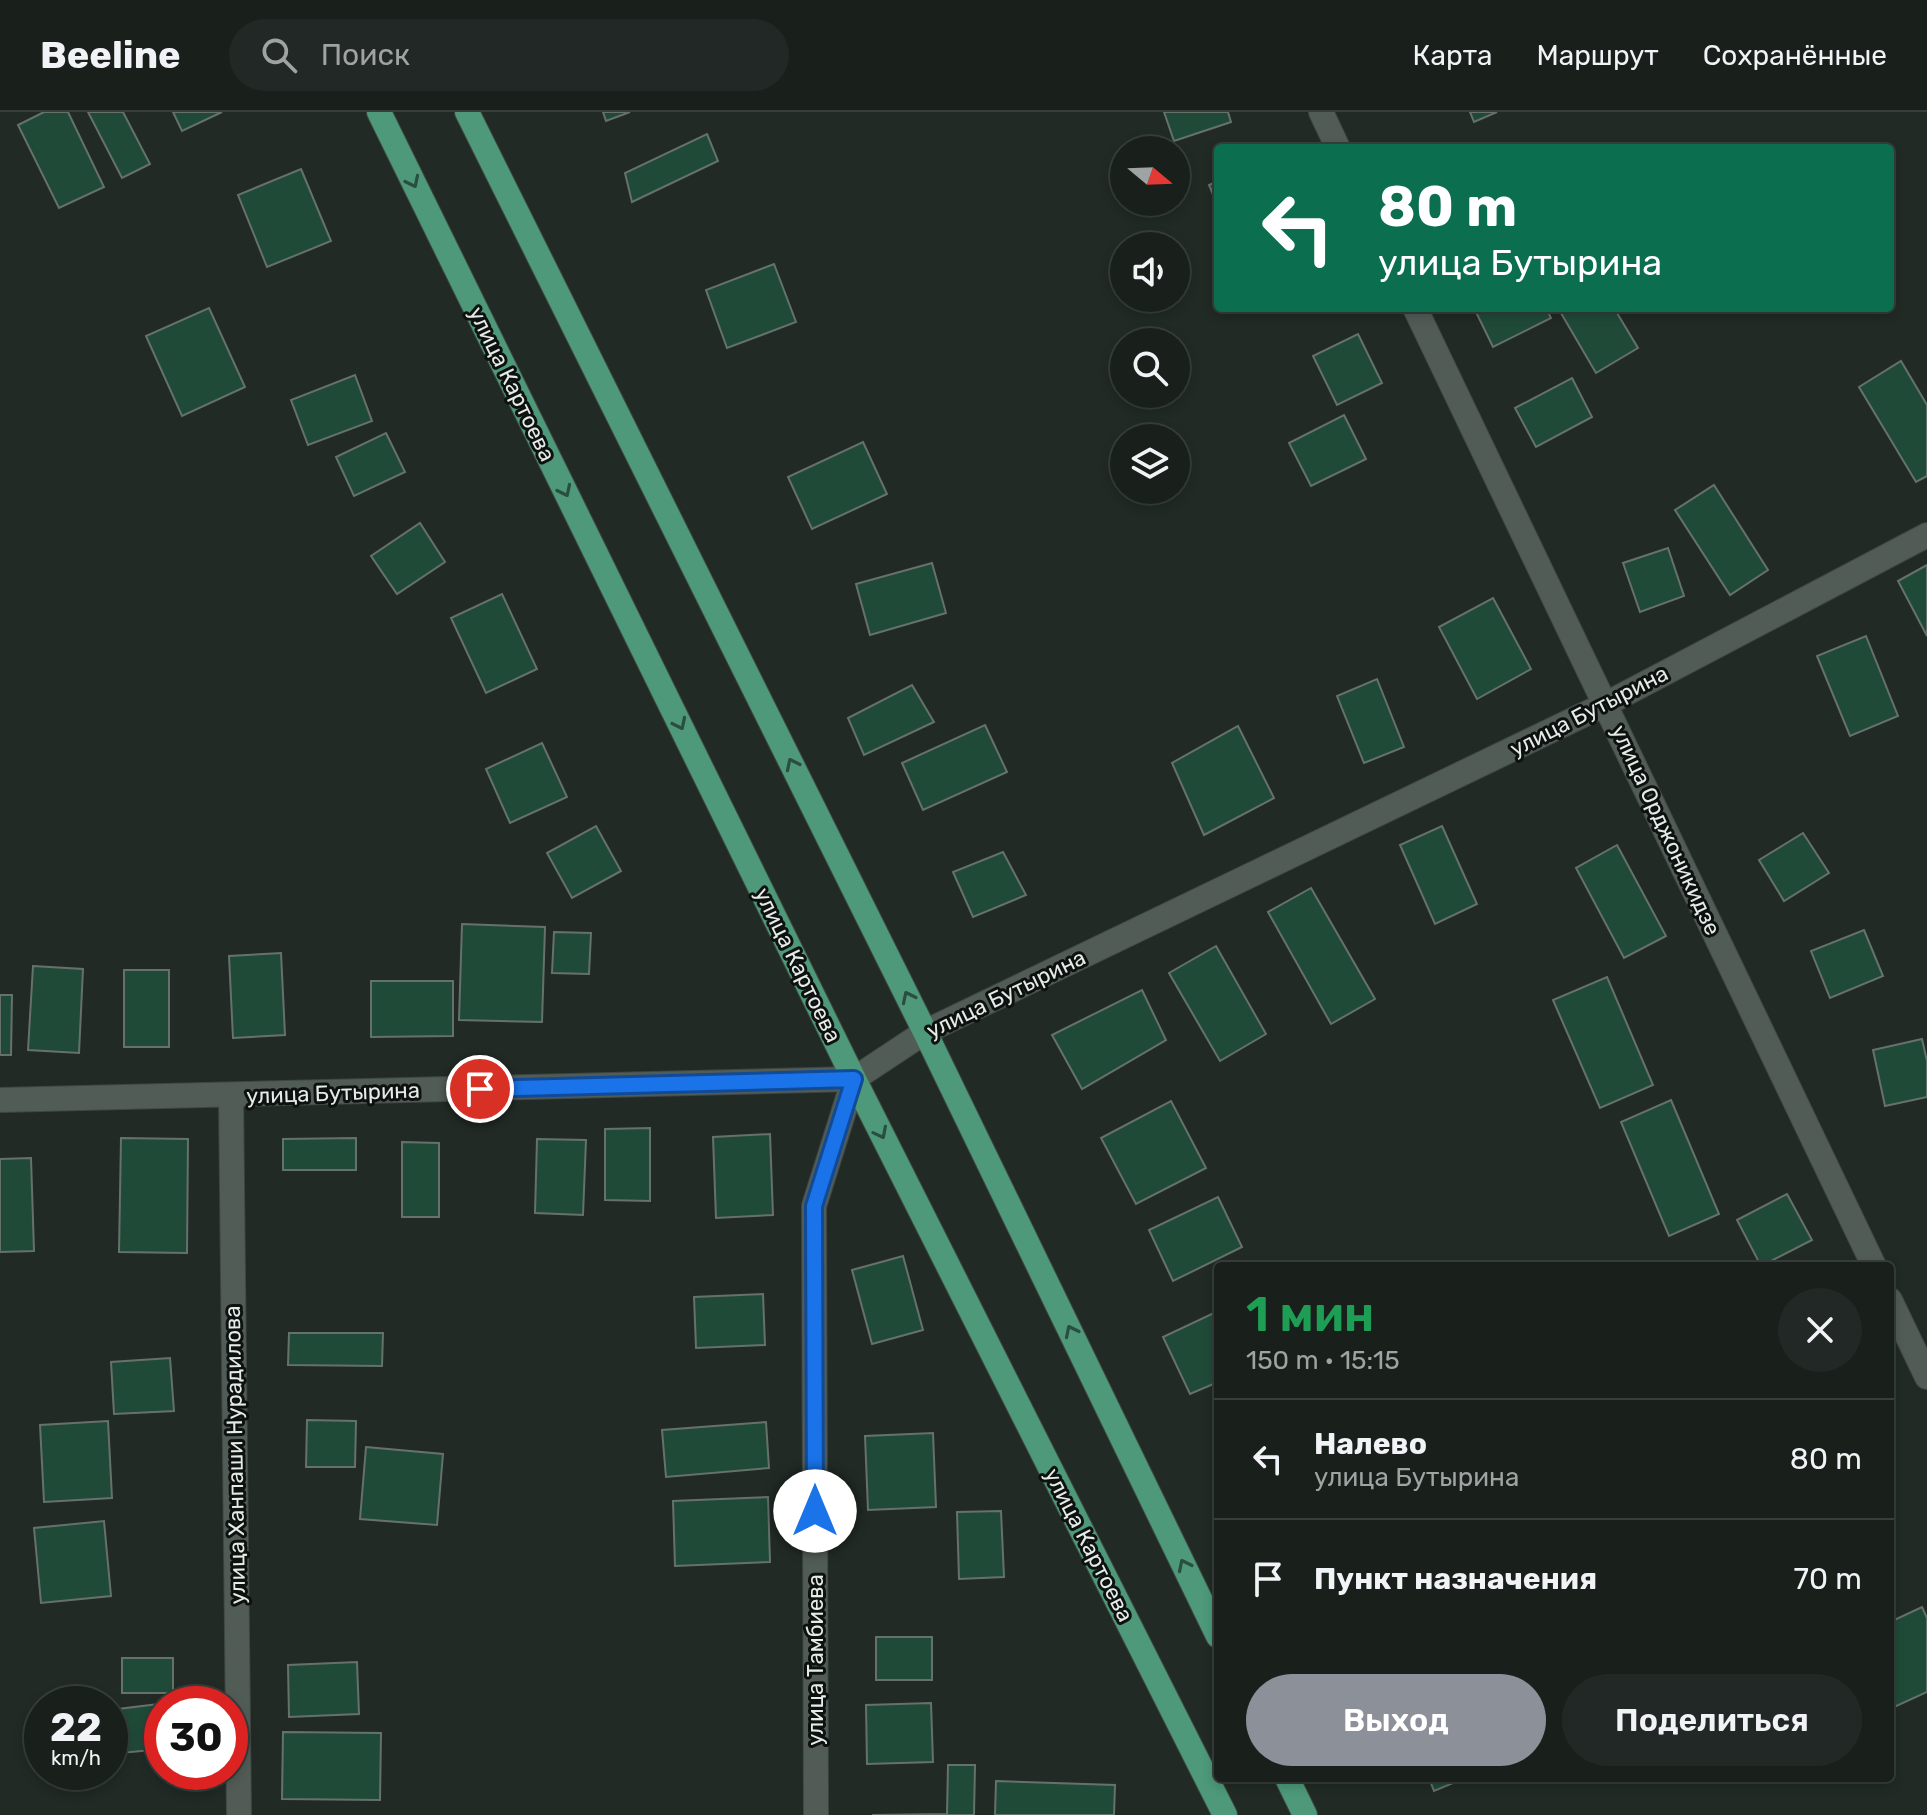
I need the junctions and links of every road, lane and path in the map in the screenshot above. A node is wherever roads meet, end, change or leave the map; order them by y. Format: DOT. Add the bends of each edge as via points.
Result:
graph roads {
  1 [pos="379,112"];
  2 [pos="467,112"];
  3 [pos="1321,112"];
  4 [pos="1336,144"];
  5 [pos="1417,312"];
  6 [pos="1927,535"];
  7 [pos="1606,704"];
  8 [pos="925,1032"];
  9 [pos="854,1079"];
  10 [pos="231,1096"];
  11 [pos="0,1100"];
  12 [pos="1872,1262"];
  13 [pos="1894,1308"];
  14 [pos="1927,1377"];
  15 [pos="1214,1628"];
  16 [pos="1289,1782"];
  17 [pos="239,1815"];
  18 [pos="816,1815"];
  19 [pos="1225,1815"];
  20 [pos="1305,1815"];
  1 -- 9 [label="main road, улица Картоева, one-way"];
  8 -- 2 [label="main road, one-way"];
  3 -- 4 [label="street"];
  5 -- 7 [label="street, улица Орджоникидзе"];
  6 -- 7 [label="street, улица Бутырина"];
  7 -- 8 [label="street, улица Бутырина"];
  7 -- 12 [label="street, улица Орджоникидзе"];
  8 -- 9 [label="street, улица Бутырина"];
  15 -- 8 [label="main road, one-way"];
  9 -- 10 [label="street, улица Бутырина"];
  9 -- 18 [label="street, улица Тамбиева" via="814,1206"];
  9 -- 19 [label="main road, улица Картоева, one-way"];
  10 -- 11 [label="street, улица Бутырина"];
  10 -- 17 [label="street, улица Ханпаши Нурадилова"];
  13 -- 14 [label="street"];
  16 -- 20 [label="main road"];
}
